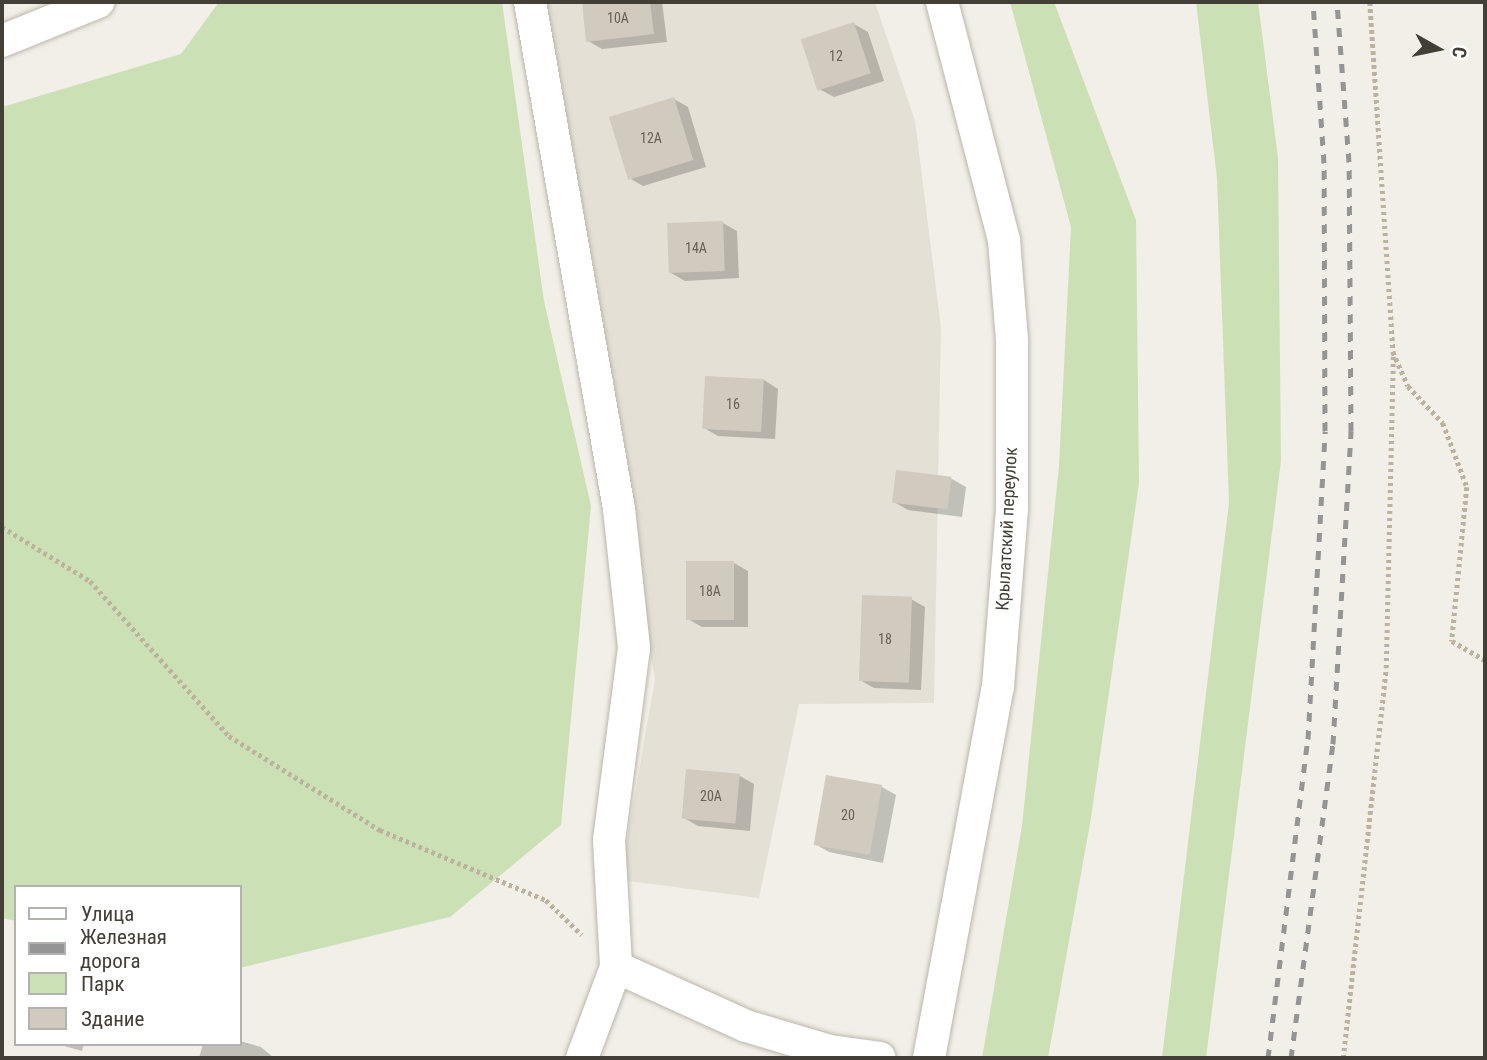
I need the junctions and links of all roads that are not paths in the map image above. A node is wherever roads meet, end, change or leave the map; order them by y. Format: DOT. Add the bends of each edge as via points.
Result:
graph roads {
  1 [pos="98,2"];
  2 [pos="530,2"];
  3 [pos="942,2"];
  4 [pos="2,41"];
  5 [pos="616,967"];
  6 [pos="582,1058"];
  7 [pos="880,1058"];
  8 [pos="929,1058"];
  1 -- 4 [label="street"];
  2 -- 5 [label="street" via="619,509 634,648 609,840"];
  3 -- 8 [label="street, Крылатский переулок" via="1004,240 1012,341 1012,508 998,687"];
  5 -- 6 [label="street"];
  5 -- 7 [label="street" via="746,1026 830,1051"];
}
